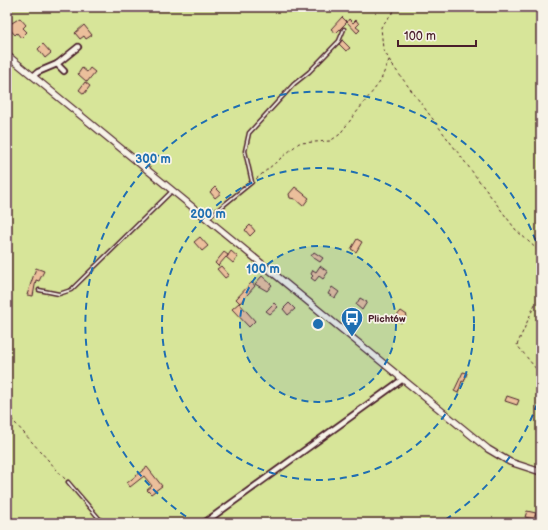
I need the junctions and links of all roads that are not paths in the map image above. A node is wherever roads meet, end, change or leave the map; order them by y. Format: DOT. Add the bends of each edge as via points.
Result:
graph roads {
  1 [pos="344,29"];
  2 [pos="78,47"];
  3 [pos="7,55"];
  4 [pos="57,64"];
  5 [pos="64,71"];
  6 [pos="33,76"];
  7 [pos="172,190"];
  8 [pos="207,219"];
  9 [pos="39,290"];
  10 [pos="403,379"];
  11 [pos="541,472"];
  12 [pos="68,482"];
  13 [pos="103,523"];
  14 [pos="204,523"];
  1 -- 8 [label="lane" via="339,41 294,84 249,133 245,151 252,182"];
  2 -- 4 [label="street"];
  3 -- 6 [label="street"];
  4 -- 5 [label="street"];
  4 -- 6 [label="street"];
  6 -- 7 [label="street"];
  7 -- 8 [label="street"];
  7 -- 9 [label="lane" via="71,290 59,294"];
  8 -- 10 [label="street"];
  10 -- 11 [label="street" via="498,456"];
  10 -- 14 [label="street"];
  12 -- 13 [label="lane"];
}
